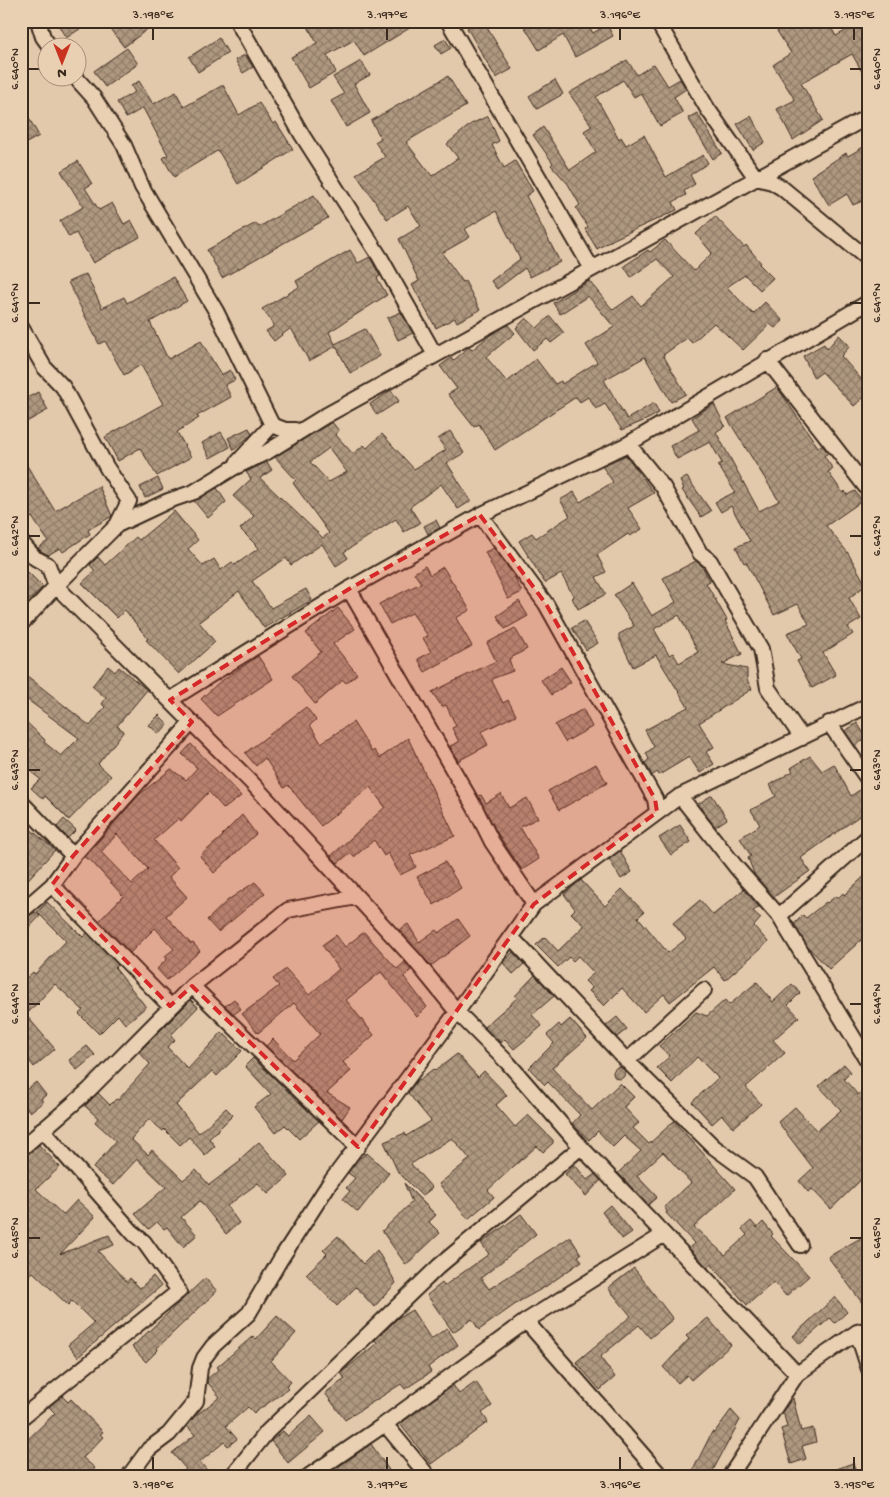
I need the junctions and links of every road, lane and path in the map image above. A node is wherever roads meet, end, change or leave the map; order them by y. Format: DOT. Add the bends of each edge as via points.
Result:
graph roads {
  1 [pos="38,21"];
  2 [pos="237,21"];
  3 [pos="448,21"];
  4 [pos="657,21"];
  5 [pos="44,38"];
  6 [pos="85,88"];
  7 [pos="869,116"];
  8 [pos="756,178"];
  9 [pos="869,260"];
  10 [pos="592,269"];
  11 [pos="869,302"];
  12 [pos="21,327"];
  13 [pos="435,355"];
  14 [pos="767,360"];
  15 [pos="272,424"];
  16 [pos="290,438"];
  17 [pos="628,444"];
  18 [pos="233,468"];
  19 [pos="869,492"];
  20 [pos="480,515"];
  21 [pos="116,526"];
  22 [pos="21,542"];
  23 [pos="56,586"];
  24 [pos="349,589"];
  25 [pos="21,624"];
  26 [pos="170,700"];
  27 [pos="869,705"];
  28 [pos="192,722"];
  29 [pos="829,723"];
  30 [pos="802,738"];
  31 [pos="869,781"];
  32 [pos="680,796"];
  33 [pos="21,802"];
  34 [pos="658,812"];
  35 [pos="869,836"];
  36 [pos="73,856"];
  37 [pos="52,885"];
  38 [pos="356,897"];
  39 [pos="534,904"];
  40 [pos="21,912"];
  41 [pos="779,916"];
  42 [pos="511,937"];
  43 [pos="192,986"];
  44 [pos="704,990"];
  45 [pos="170,1006"];
  46 [pos="457,1012"];
  47 [pos="627,1061"];
  48 [pos="869,1063"];
  49 [pos="42,1129"];
  50 [pos="358,1147"];
  51 [pos="581,1147"];
  52 [pos="21,1149"];
  53 [pos="663,1236"];
  54 [pos="800,1245"];
  55 [pos="526,1321"];
  56 [pos="863,1331"];
  57 [pos="869,1370"];
  58 [pos="797,1374"];
  59 [pos="21,1418"];
  60 [pos="385,1424"];
  61 [pos="129,1476"];
  62 [pos="232,1476"];
  63 [pos="309,1476"];
  64 [pos="428,1476"];
  65 [pos="661,1476"];
  66 [pos="730,1476"];
  1 -- 5 [label="street"];
  2 -- 13 [label="street" via="306,142 380,257"];
  3 -- 10 [label="street"];
  4 -- 8 [label="street" via="707,108"];
  6 -- 15 [label="street" via="124,145 142,187 216,311"];
  7 -- 8 [label="street"];
  8 -- 9 [label="street" via="782,188"];
  8 -- 10 [label="street"];
  10 -- 13 [label="street"];
  11 -- 14 [label="street"];
  12 -- 21 [label="street" via="44,367 62,387 129,501"];
  13 -- 16 [label="street"];
  14 -- 17 [label="street"];
  14 -- 19 [label="street"];
  15 -- 16 [label="street" via="295,430"];
  15 -- 18 [label="street"];
  16 -- 18 [label="street"];
  17 -- 20 [label="street"];
  17 -- 30 [label="street" via="663,487 700,553 710,561 760,649 768,688"];
  18 -- 21 [label="street" via="194,492"];
  20 -- 24 [label="street"];
  20 -- 34 [label="street" via="546,604 655,799"];
  21 -- 23 [label="street"];
  22 -- 23 [label="street" via="35,558 48,565"];
  23 -- 25 [label="street"];
  23 -- 26 [label="street"];
  24 -- 26 [label="street"];
  24 -- 39 [label="street" via="492,842"];
  26 -- 28 [label="street"];
  27 -- 29 [label="street"];
  28 -- 36 [label="street"];
  28 -- 38 [label="street"];
  29 -- 30 [label="street"];
  29 -- 31 [label="street"];
  30 -- 32 [label="street"];
  32 -- 34 [label="street"];
  32 -- 41 [label="street"];
  33 -- 36 [label="street"];
  34 -- 39 [label="street"];
  35 -- 41 [label="street"];
  36 -- 37 [label="street"];
  37 -- 40 [label="street"];
  37 -- 45 [label="street"];
  38 -- 43 [label="street" via="288,910"];
  38 -- 46 [label="street"];
  39 -- 42 [label="street"];
  41 -- 48 [label="street"];
  42 -- 46 [label="street"];
  42 -- 47 [label="street"];
  43 -- 45 [label="street"];
  43 -- 50 [label="street"];
  44 -- 47 [label="street"];
  45 -- 49 [label="street" via="89,1090"];
  46 -- 50 [label="street"];
  46 -- 51 [label="street" via="508,1063"];
  47 -- 54 [label="street" via="714,1147 755,1177"];
  49 -- 52 [label="street"];
  49 -- 59 [label="street" via="144,1242 179,1291"];
  50 -- 61 [label="street" via="319,1200 249,1313 204,1358 196,1401 169,1434 149,1449"];
  51 -- 53 [label="street"];
  51 -- 62 [label="street" via="438,1266 267,1432"];
  53 -- 55 [label="street"];
  53 -- 58 [label="street"];
  55 -- 60 [label="street"];
  55 -- 65 [label="street"];
  56 -- 57 [label="street"];
  56 -- 58 [label="street"];
  58 -- 66 [label="street"];
  60 -- 63 [label="street"];
  60 -- 64 [label="street"];
}
